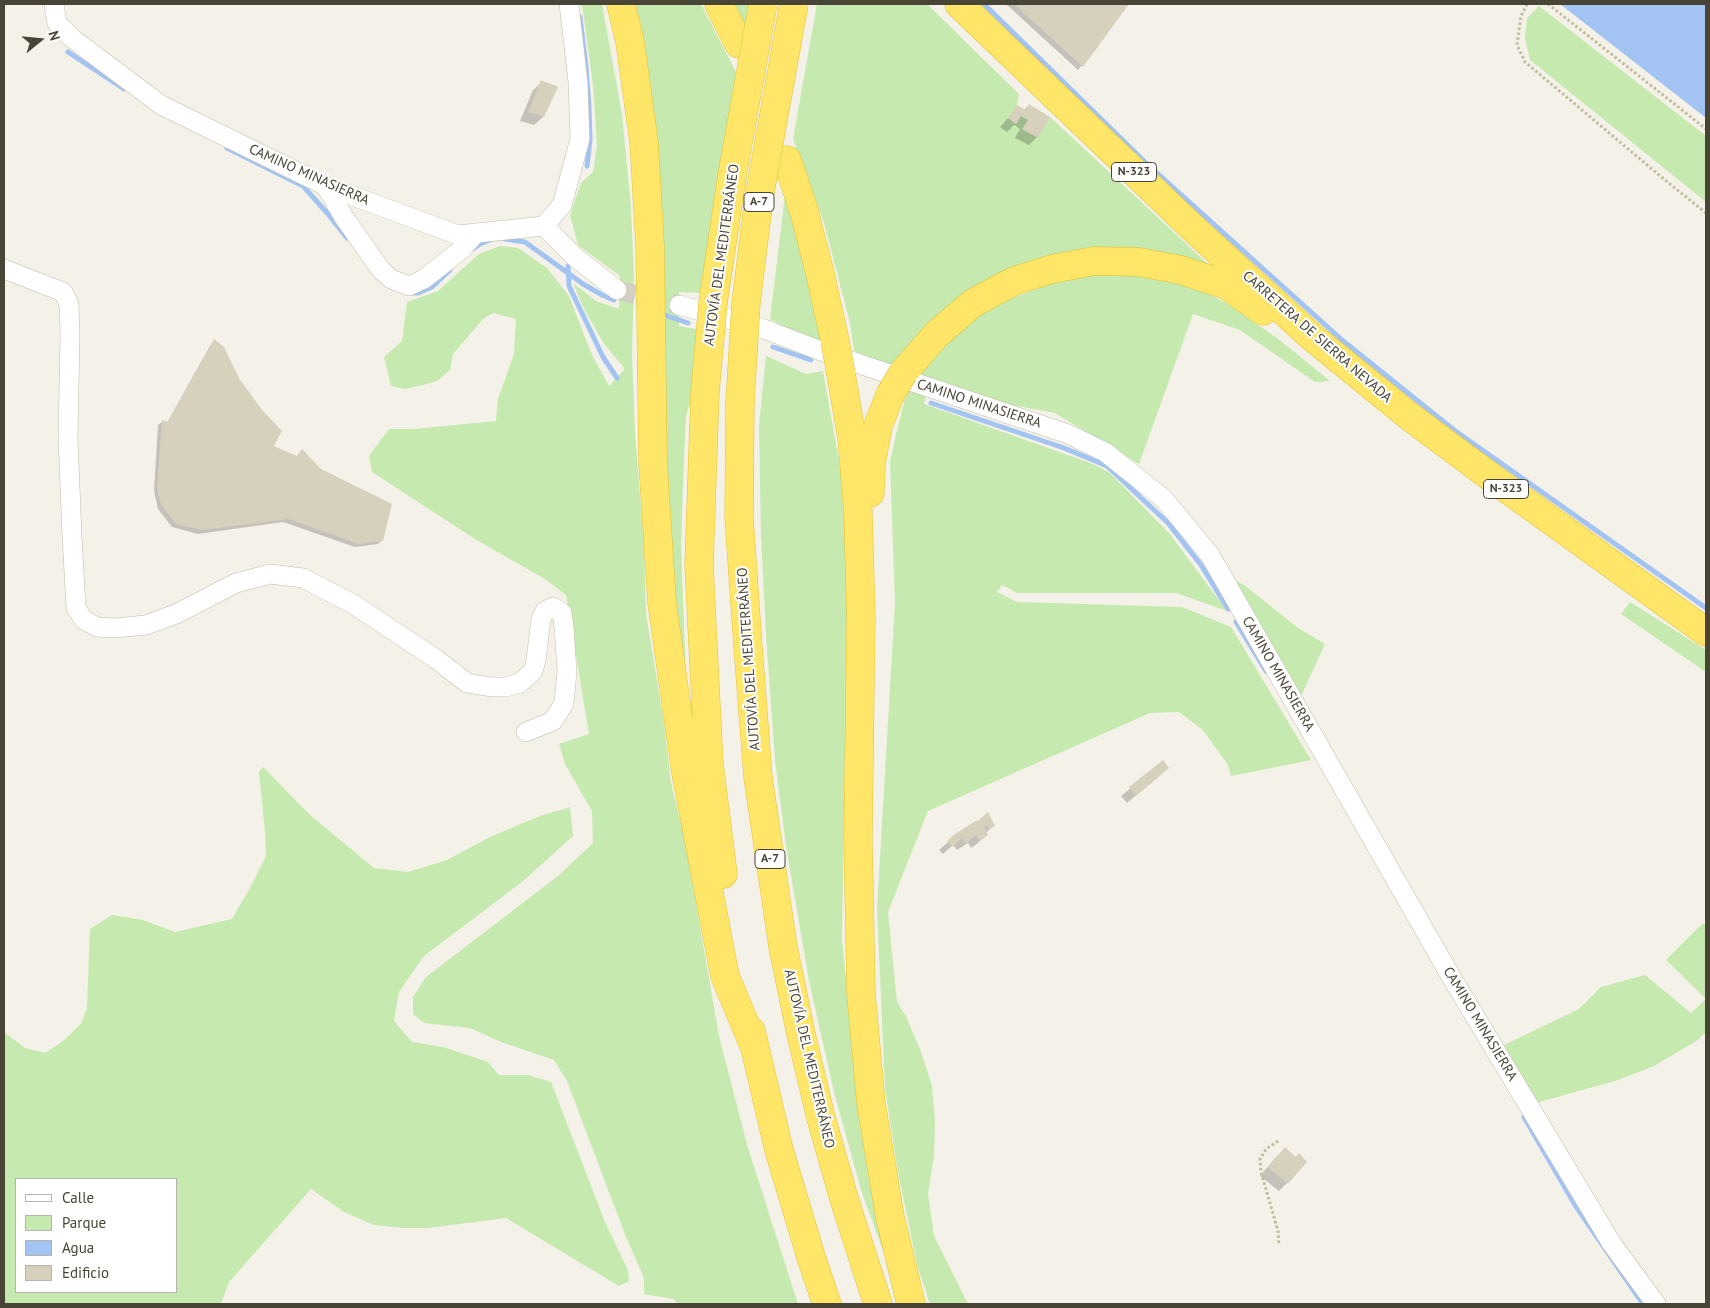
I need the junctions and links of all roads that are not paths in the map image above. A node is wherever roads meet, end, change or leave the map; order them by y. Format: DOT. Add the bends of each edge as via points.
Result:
graph roads {
  1 [pos="54,4"];
  2 [pos="569,4"];
  3 [pos="620,4"];
  4 [pos="719,4"];
  5 [pos="763,4"];
  6 [pos="794,4"];
  7 [pos="959,4"];
  8 [pos="739,44"];
  9 [pos="787,160"];
  10 [pos="326,186"];
  11 [pos="544,226"];
  12 [pos="476,233"];
  13 [pos="4,269"];
  14 [pos="617,290"];
  15 [pos="679,305"];
  16 [pos="1312,337"];
  17 [pos="861,605"];
  18 [pos="1706,632"];
  19 [pos="526,732"];
  20 [pos="755,1048"];
  21 [pos="827,1304"];
  22 [pos="878,1304"];
  23 [pos="911,1304"];
  24 [pos="1656,1304"];
  1 -- 10 [label="street, CAMINO MINASIERRA" via="57,23 73,39 161,105"];
  2 -- 11 [label="street" via="578,82 580,139 562,205"];
  3 -- 20 [label="highway" via="630,42 644,142 650,246 653,463 662,603 686,772 725,976"];
  4 -- 8 [label="highway"];
  5 -- 20 [label="highway, AUTOVÍA DEL MEDITERRÁNEO / A-7, bridge" via="730,185 713,303 705,392 699,566 709,764 735,954"];
  6 -- 22 [label="highway, AUTOVÍA DEL MEDITERRÁNEO / A-7, bridge" via="759,198 746,303 740,402 739,518 758,777 783,947 821,1118"];
  7 -- 16 [label="highway, CARRETERA DE SIERRA NEVADA / N-323"];
  9 -- 17 [label="highway, bridge" via="818,264 852,438"];
  10 -- 12 [label="street, CAMINO MINASIERRA" via="458,235"];
  10 -- 12 [label="street" via="381,270 390,279 409,286 424,279"];
  11 -- 12 [label="street, CAMINO MINASIERRA"];
  11 -- 14 [label="street" via="575,257"];
  13 -- 19 [label="street" via="63,292 69,304 68,438 72,536 76,608 84,620 97,627 146,625 176,614 236,583 270,574 303,578 353,604 467,683 506,687 520,682 533,671 541,619 545,610 553,607 562,613 564,627 567,672 564,703 553,721"];
  15 -- 24 [label="street, CAMINO MINASIERRA" via="764,329 1068,434 1105,452 1164,499 1210,555 1458,988 1612,1244"];
  16 -- 17 [label="highway" via="1263,311 1226,285 1181,270 1139,262 1094,262 1052,269 1014,281 973,303 936,335 897,384 878,426 871,464 870,565"];
  16 -- 18 [label="highway, CARRETERA DE SIERRA NEVADA / N-323" via="1491,478"];
  17 -- 23 [label="highway" via="858,847 861,993 871,1103 890,1217"];
  20 -- 21 [label="highway, AUTOVÍA DEL MEDITERRÁNEO / A-7" via="779,1150"];
}
